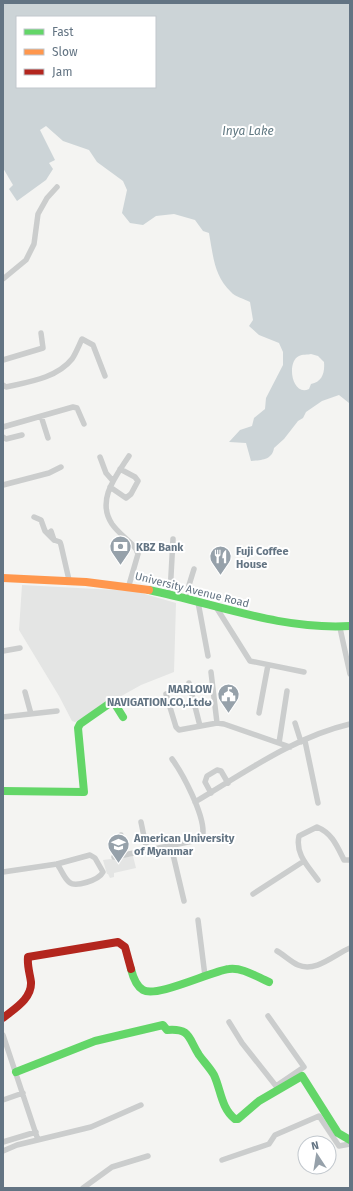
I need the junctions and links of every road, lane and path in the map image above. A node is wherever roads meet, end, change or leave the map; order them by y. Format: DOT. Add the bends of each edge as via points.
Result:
graph roads {
  1 [pos="57,187"];
  2 [pos="3,279"];
  3 [pos="41,333"];
  4 [pos="3,360"];
  5 [pos="105,376"];
  6 [pos="3,386"];
  7 [pos="41,416"];
  8 [pos="84,424"];
  9 [pos="3,427"];
  10 [pos="22,435"];
  11 [pos="3,437"];
  12 [pos="48,438"];
  13 [pos="129,456"];
  14 [pos="100,457"];
  15 [pos="61,467"];
  16 [pos="120,469"];
  17 [pos="111,484"];
  18 [pos="3,485"];
  19 [pos="34,517"];
  20 [pos="51,531"];
  21 [pos="173,539"];
  22 [pos="54,540"];
  23 [pos="194,569"];
  24 [pos="3,578"];
  25 [pos="70,580"];
  26 [pos="129,585"];
  27 [pos="170,594"];
  28 [pos="185,598"];
  29 [pos="198,602"];
  30 [pos="216,607"];
  31 [pos="350,626"];
  32 [pos="340,628"];
  33 [pos="20,648"];
  34 [pos="3,651"];
  35 [pos="208,656"];
  36 [pos="268,665"];
  37 [pos="211,672"];
  38 [pos="304,672"];
  39 [pos="350,674"];
  40 [pos="189,683"];
  41 [pos="287,691"];
  42 [pos="25,692"];
  43 [pos="166,694"];
  44 [pos="57,711"];
  45 [pos="259,712"];
  46 [pos="31,714"];
  47 [pos="3,717"];
  48 [pos="123,717"];
  49 [pos="217,723"];
  50 [pos="295,723"];
  51 [pos="350,724"];
  52 [pos="200,726"];
  53 [pos="303,741"];
  54 [pos="279,743"];
  55 [pos="290,747"];
  56 [pos="172,759"];
  57 [pos="228,783"];
  58 [pos="3,791"];
  59 [pos="211,793"];
  60 [pos="195,802"];
  61 [pos="318,803"];
  62 [pos="141,822"];
  63 [pos="121,835"];
  64 [pos="171,846"];
  65 [pos="147,851"];
  66 [pos="124,855"];
  67 [pos="114,857"];
  68 [pos="350,860"];
  69 [pos="304,862"];
  70 [pos="57,864"];
  71 [pos="3,872"];
  72 [pos="318,880"];
  73 [pos="253,894"];
  74 [pos="184,902"];
  75 [pos="198,920"];
  76 [pos="350,948"];
  77 [pos="277,951"];
  78 [pos="205,976"];
  79 [pos="269,982"];
  80 [pos="268,1016"];
  81 [pos="3,1018"];
  82 [pos="229,1022"];
  83 [pos="3,1034"];
  84 [pos="16,1072"];
  85 [pos="301,1073"];
  86 [pos="23,1093"];
  87 [pos="3,1100"];
  88 [pos="141,1105"];
  89 [pos="36,1132"];
  90 [pos="38,1140"];
  91 [pos="350,1140"];
  92 [pos="3,1142"];
  93 [pos="350,1144"];
  94 [pos="3,1151"];
  95 [pos="148,1156"];
  96 [pos="222,1160"];
  97 [pos="83,1188"];
  1 -- 2 [label="street" via="38,214 34,244 26,260"];
  3 -- 4 [label="street" via="43,348"];
  5 -- 6 [label="street" via="94,345 82,339 73,357 53,373 27,382"];
  7 -- 8 [label="street" via="73,407 77,408"];
  7 -- 9 [label="street"];
  7 -- 12 [label="street"];
  10 -- 11 [label="street" via="6,439"];
  13 -- 16 [label="street"];
  14 -- 17 [label="street"];
  15 -- 18 [label="street" via="49,473"];
  16 -- 17 [label="street"];
  16 -- 17 [label="street" via="138,481 131,494 126,498"];
  17 -- 26 [label="street" via="106,502 112,524 133,545 138,554"];
  19 -- 22 [label="street" via="41,520 45,531"];
  20 -- 22 [label="street"];
  21 -- 27 [label="street"];
  22 -- 25 [label="street" via="60,542"];
  23 -- 28 [label="street"];
  24 -- 25 [label="street, University Avenue Road"];
  25 -- 26 [label="street, University Avenue Road"];
  26 -- 27 [label="street, University Avenue Road"];
  27 -- 28 [label="street, University Avenue Road"];
  28 -- 29 [label="street, University Avenue Road"];
  29 -- 30 [label="street, University Avenue Road"];
  29 -- 35 [label="street"];
  30 -- 32 [label="street, University Avenue Road" via="309,626"];
  30 -- 36 [label="street" via="250,661"];
  31 -- 32 [label="street, University Avenue Road"];
  32 -- 39 [label="street"];
  33 -- 34 [label="street"];
  36 -- 38 [label="street"];
  36 -- 45 [label="street"];
  37 -- 49 [label="street"];
  40 -- 52 [label="street"];
  41 -- 54 [label="street"];
  42 -- 46 [label="street"];
  43 -- 52 [label="street" via="177,729"];
  44 -- 46 [label="street"];
  46 -- 47 [label="street"];
  48 -- 58 [label="street" via="113,701 80,724 78,728 84,792"];
  49 -- 52 [label="street"];
  49 -- 54 [label="street" via="234,726"];
  50 -- 53 [label="street"];
  51 -- 53 [label="street" via="329,729"];
  53 -- 55 [label="street"];
  53 -- 61 [label="street"];
  54 -- 55 [label="street"];
  55 -- 57 [label="street"];
  56 -- 60 [label="street" via="184,776"];
  57 -- 59 [label="street"];
  57 -- 59 [label="street" via="221,771 217,770 207,776 205,782"];
  59 -- 60 [label="street"];
  60 -- 64 [label="street" via="203,833 193,841"];
  62 -- 65 [label="street"];
  63 -- 66 [label="street"];
  64 -- 65 [label="street"];
  64 -- 74 [label="street"];
  65 -- 66 [label="street"];
  66 -- 67 [label="street"];
  68 -- 69 [label="street" via="344,860 331,836 317,827 299,836 297,844"];
  69 -- 72 [label="street"];
  69 -- 73 [label="street"];
  70 -- 70 [label="street" via="93,855 103,872 95,880 73,884"];
  70 -- 71 [label="street"];
  75 -- 78 [label="street"];
  76 -- 77 [label="street" via="320,964 309,966 298,966"];
  78 -- 79 [label="street" via="230,969 241,970"];
  78 -- 81 [label="street" via="161,990 142,989 133,974 125,947 118,942 33,955 28,957 27,962 32,985 27,997"];
  80 -- 85 [label="street" via="304,1067"];
  82 -- 85 [label="street" via="276,1086"];
  83 -- 84 [label="street"];
  84 -- 85 [label="street" via="95,1040 163,1025 167,1030 180,1029 192,1041 216,1081 224,1106 234,1120"];
  84 -- 86 [label="street"];
  85 -- 91 [label="street" via="338,1133"];
  86 -- 87 [label="street"];
  86 -- 89 [label="street"];
  88 -- 90 [label="street" via="91,1127"];
  89 -- 90 [label="street"];
  89 -- 92 [label="street"];
  90 -- 94 [label="street"];
  93 -- 96 [label="street" via="340,1146 319,1116 275,1135 270,1144"];
  95 -- 97 [label="street" via="112,1167"];
}
